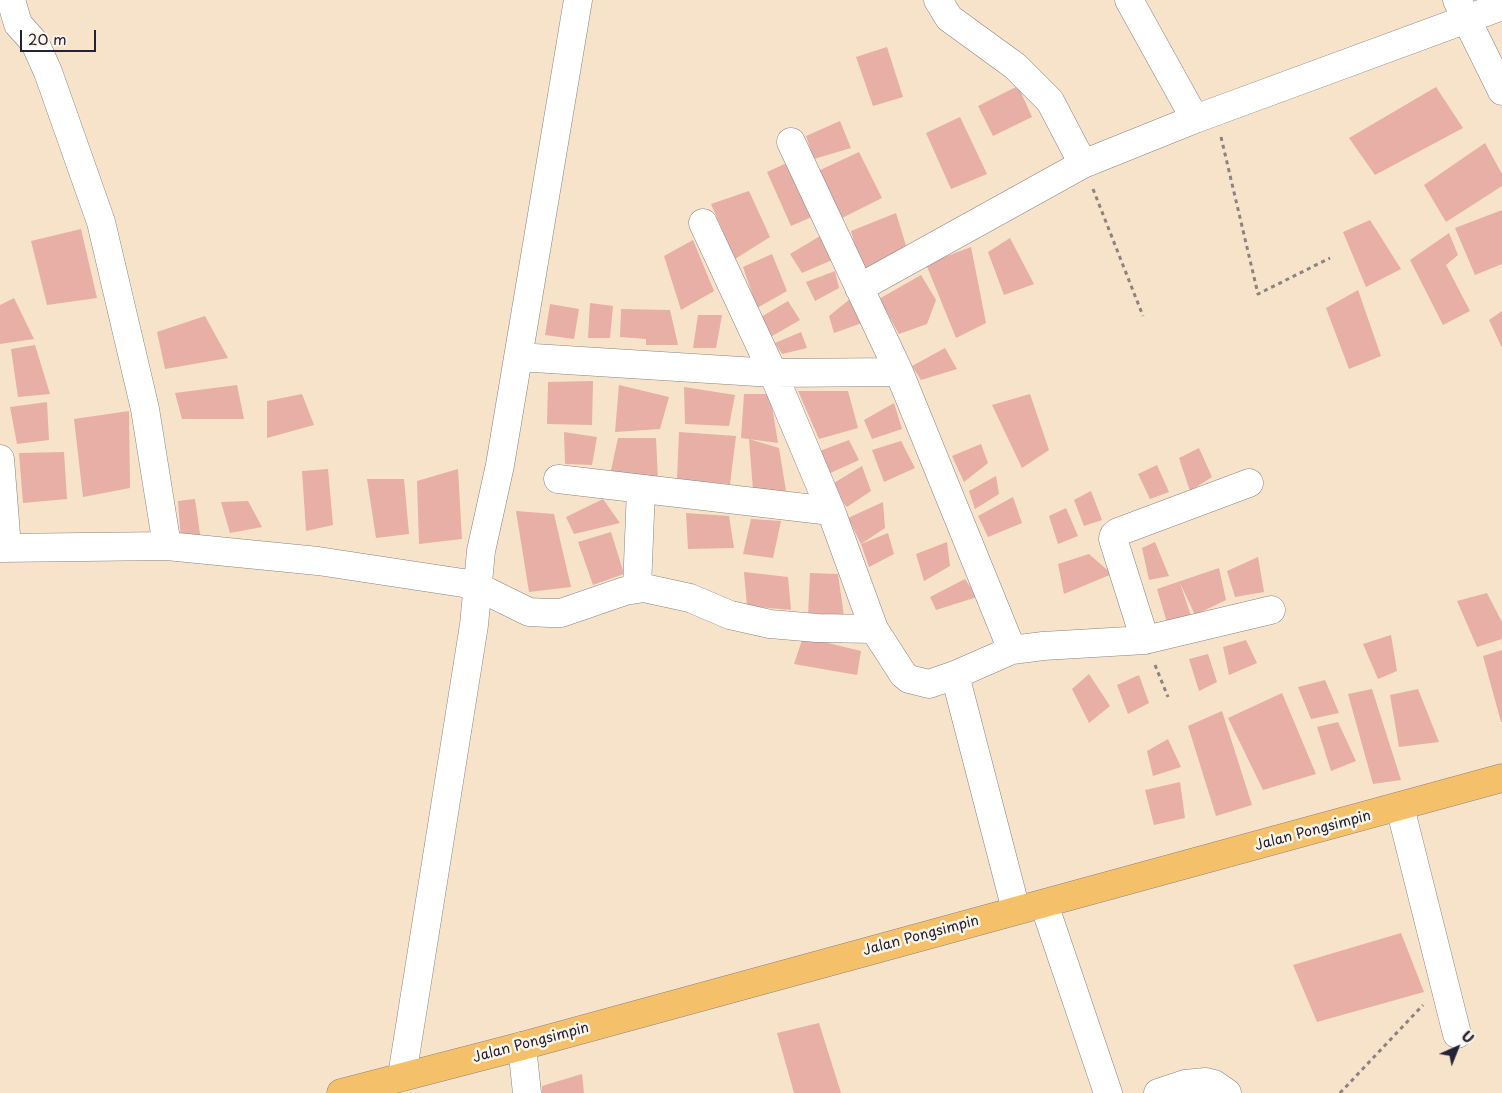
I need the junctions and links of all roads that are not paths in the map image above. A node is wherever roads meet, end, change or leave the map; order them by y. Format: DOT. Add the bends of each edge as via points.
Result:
graph roads {
  1 [pos="11,0"];
  2 [pos="578,0"];
  3 [pos="938,0"];
  4 [pos="1129,0"];
  5 [pos="1502,6"];
  6 [pos="1461,9"];
  7 [pos="1502,91"];
  8 [pos="1205,116"];
  9 [pos="791,142"];
  10 [pos="1083,164"];
  11 [pos="703,223"];
  12 [pos="859,288"];
  13 [pos="518,357"];
  14 [pos="772,372"];
  15 [pos="899,372"];
  16 [pos="0,459"];
  17 [pos="558,480"];
  18 [pos="1249,483"];
  19 [pos="641,489"];
  20 [pos="831,511"];
  21 [pos="167,546"];
  22 [pos="4,547"];
  23 [pos="476,586"];
  24 [pos="638,588"];
  25 [pos="1271,610"];
  26 [pos="874,629"];
  27 [pos="1145,640"];
  28 [pos="1012,650"];
  29 [pos="955,675"];
  30 [pos="1502,778"];
  31 [pos="1400,807"];
  32 [pos="1044,904"];
  33 [pos="1016,910"];
  34 [pos="1457,1034"];
  35 [pos="522,1046"];
  36 [pos="402,1076"];
  37 [pos="341,1093"];
  38 [pos="527,1093"];
  39 [pos="1108,1093"];
  40 [pos="1158,1093"];
  41 [pos="1227,1093"];
  1 -- 21 [label="street" via="18,24 35,42 48,72 101,222 145,409"];
  2 -- 13 [label="street"];
  3 -- 10 [label="street" via="949,18 1015,66 1050,101"];
  4 -- 8 [label="street"];
  5 -- 6 [label="street"];
  6 -- 7 [label="street"];
  6 -- 8 [label="street"];
  8 -- 10 [label="street"];
  9 -- 12 [label="street"];
  10 -- 12 [label="street"];
  11 -- 14 [label="street"];
  12 -- 15 [label="street"];
  13 -- 14 [label="street"];
  13 -- 23 [label="street"];
  14 -- 15 [label="street"];
  14 -- 20 [label="street"];
  15 -- 28 [label="street"];
  16 -- 22 [label="street"];
  17 -- 19 [label="street"];
  18 -- 27 [label="street" via="1116,533 1113,539"];
  19 -- 20 [label="street"];
  19 -- 24 [label="street"];
  20 -- 26 [label="street"];
  21 -- 22 [label="street"];
  21 -- 23 [label="street" via="318,562"];
  23 -- 24 [label="street" via="529,612 549,613 561,613"];
  23 -- 36 [label="street" via="474,625"];
  24 -- 26 [label="street" via="690,598 730,615 761,622 817,628"];
  25 -- 27 [label="street"];
  26 -- 29 [label="street" via="909,679 929,684"];
  27 -- 28 [label="street"];
  28 -- 29 [label="street"];
  29 -- 33 [label="street"];
  30 -- 31 [label="main road, Jalan Pongsimpin"];
  31 -- 32 [label="main road, Jalan Pongsimpin"];
  31 -- 34 [label="street"];
  32 -- 33 [label="main road, Jalan Pongsimpin"];
  32 -- 39 [label="street"];
  33 -- 35 [label="main road, Jalan Pongsimpin"];
  35 -- 36 [label="main road, Jalan Pongsimpin"];
  35 -- 38 [label="street"];
  36 -- 37 [label="main road, Jalan Pongsimpin"];
  40 -- 41 [label="street" via="1185,1084 1206,1082"];
}
